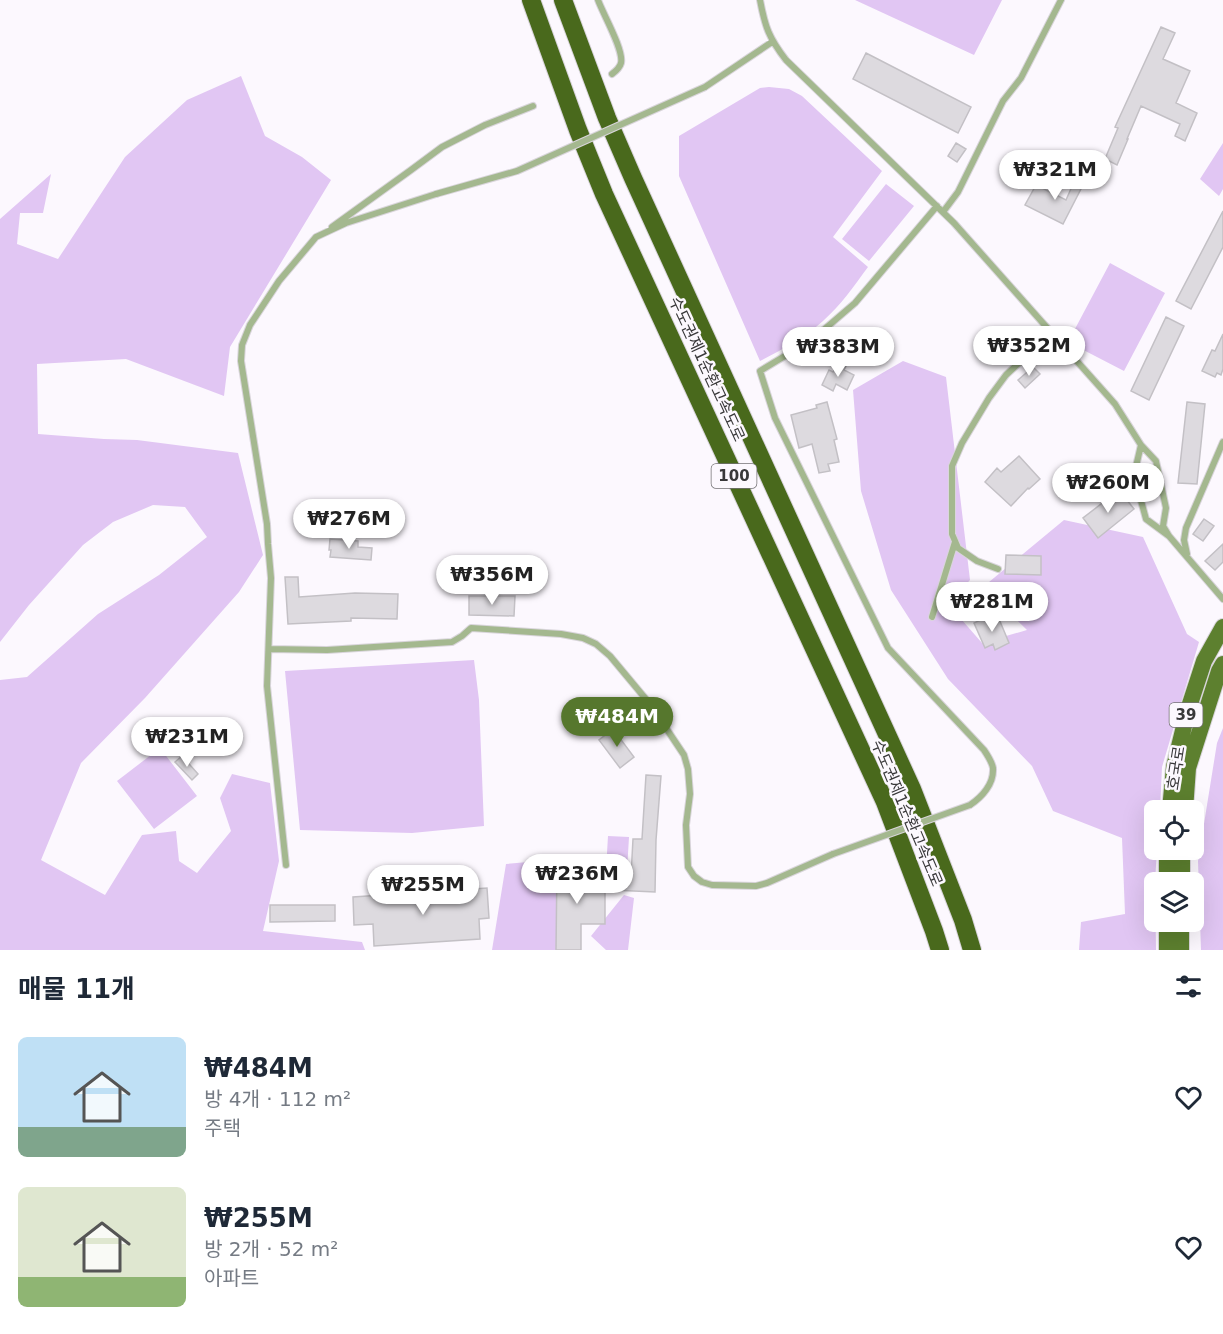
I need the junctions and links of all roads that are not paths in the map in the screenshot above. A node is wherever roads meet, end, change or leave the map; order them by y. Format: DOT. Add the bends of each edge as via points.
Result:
graph roads {
  1 [pos="531,0"];
  2 [pos="563,0"];
  3 [pos="598,0"];
  4 [pos="760,0"];
  5 [pos="1061,0"];
  6 [pos="772,42"];
  7 [pos="612,74"];
  8 [pos="533,106"];
  9 [pos="937,206"];
  10 [pos="943,212"];
  11 [pos="316,237"];
  12 [pos="1051,333"];
  13 [pos="1223,442"];
  14 [pos="1141,445"];
  15 [pos="1169,536"];
  16 [pos="955,542"];
  17 [pos="1190,560"];
  18 [pos="998,569"];
  19 [pos="1223,599"];
  20 [pos="932,617"];
  21 [pos="1223,627"];
  22 [pos="269,649"];
  23 [pos="1223,664"];
  24 [pos="1171,800"];
  25 [pos="1186,800"];
  26 [pos="286,865"];
  27 [pos="1167,932"];
  28 [pos="1181,932"];
  29 [pos="940,950"];
  30 [pos="972,950"];
  31 [pos="1167,950"];
  32 [pos="1181,950"];
  1 -- 29 [label="highway, 수도권제1순환고속도로 / 100" via="604,194 885,802"];
  2 -- 30 [label="highway, 수도권제1순환고속도로 / 100" via="633,178 912,789"];
  3 -- 7 [label="lane" via="620,51 621,63"];
  4 -- 6 [label="lane"];
  5 -- 10 [label="lane" via="1021,78 1003,101 958,192"];
  6 -- 9 [label="lane"];
  6 -- 11 [label="lane, bridge" via="705,87 517,171 346,223"];
  8 -- 11 [label="lane" via="485,124 442,147"];
  9 -- 10 [label="lane"];
  9 -- 22 [label="lane, bridge" via="855,303 813,339 760,371 779,427 888,648 990,760 992,779 986,791 970,805 833,854 767,883 712,885 694,876 688,867 686,825 690,794 684,755 650,704 596,644 561,634 471,628 452,642 327,650"];
  10 -- 12 [label="lane"];
  11 -- 22 [label="lane" via="279,282 250,325 242,345 241,361 267,524 271,578"];
  12 -- 14 [label="lane" via="1114,404"];
  12 -- 16 [label="lane" via="1006,375 988,398 952,466"];
  13 -- 17 [label="lane" via="1186,528 1185,549"];
  14 -- 15 [label="lane" via="1156,461 1166,508 1163,526"];
  14 -- 15 [label="lane" via="1134,475 1146,519"];
  15 -- 17 [label="lane"];
  16 -- 18 [label="lane" via="977,561"];
  16 -- 20 [label="lane"];
  17 -- 19 [label="lane"];
  21 -- 24 [label="main road, 호국로 / 39" via="1204,662 1188,710 1174,767"];
  22 -- 26 [label="lane" via="267,686"];
  23 -- 25 [label="main road, 호국로 / 39" via="1188,768"];
  27 -- 31 [label="main road"];
  28 -- 32 [label="main road"];
}
